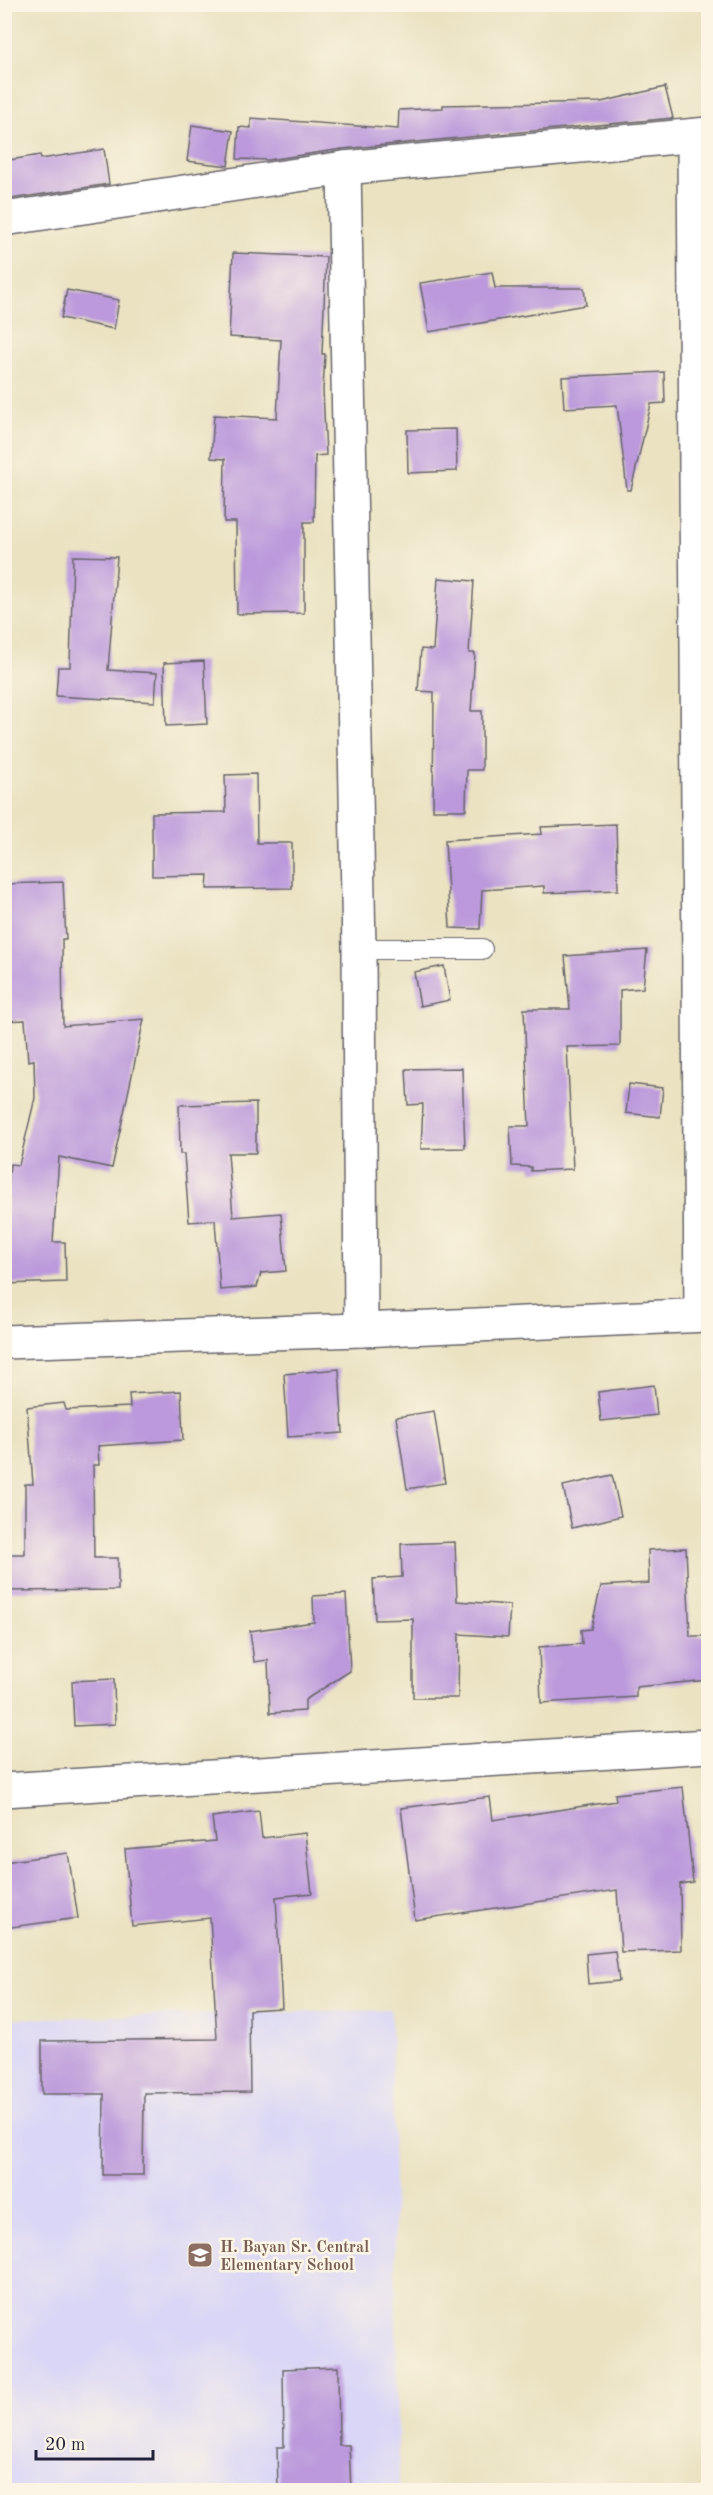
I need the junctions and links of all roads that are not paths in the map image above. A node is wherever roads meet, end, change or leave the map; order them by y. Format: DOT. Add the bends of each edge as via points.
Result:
graph roads {
  1 [pos="701,135"];
  2 [pos="344,168"];
  3 [pos="4,219"];
  4 [pos="359,949"];
  5 [pos="482,949"];
  6 [pos="705,1315"];
  7 [pos="361,1330"];
  8 [pos="4,1342"];
  9 [pos="708,1746"];
  10 [pos="4,1790"];
  1 -- 2 [label="street"];
  1 -- 6 [label="street"];
  2 -- 3 [label="street"];
  2 -- 4 [label="street"];
  4 -- 5 [label="lane"];
  4 -- 7 [label="street"];
  6 -- 7 [label="street"];
  7 -- 8 [label="street"];
  9 -- 10 [label="street"];
}
